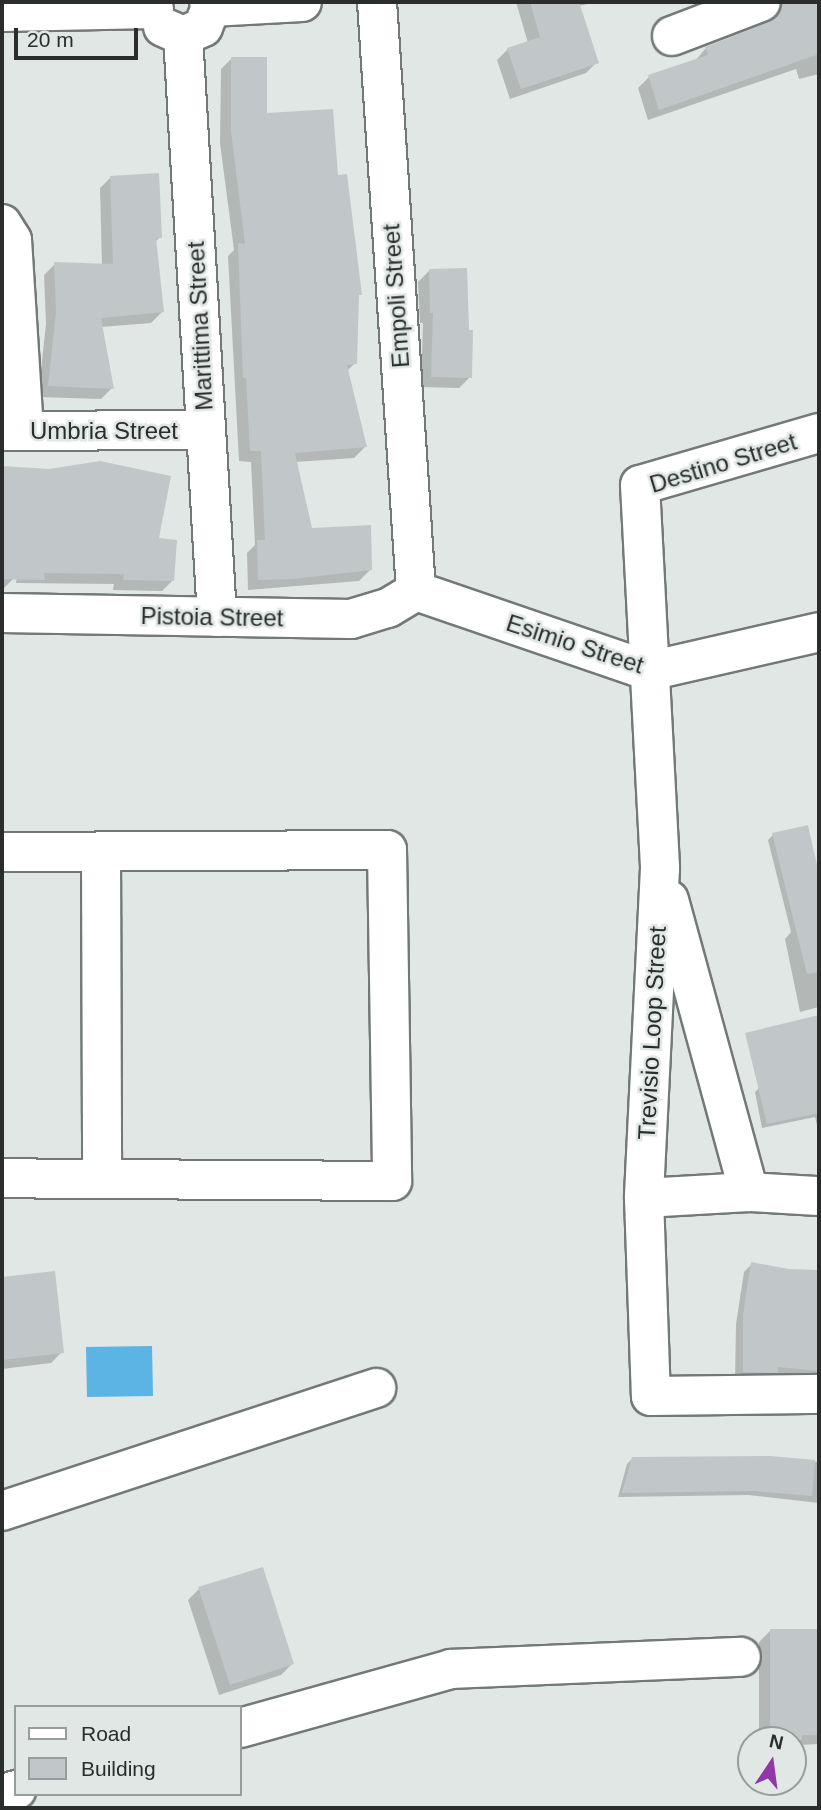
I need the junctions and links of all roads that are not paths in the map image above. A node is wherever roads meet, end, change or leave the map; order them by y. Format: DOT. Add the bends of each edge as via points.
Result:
graph roads {
  1 [pos="302,2"];
  2 [pos="376,2"];
  3 [pos="761,2"];
  4 [pos="210,4"];
  5 [pos="156,5"];
  6 [pos="2,12"];
  7 [pos="183,36"];
  8 [pos="673,36"];
  9 [pos="2,224"];
  10 [pos="206,430"];
  11 [pos="13,431"];
  12 [pos="819,433"];
  13 [pos="416,591"];
  14 [pos="2,613"];
  15 [pos="217,617"];
  16 [pos="819,632"];
  17 [pos="649,671"];
  18 [pos="2,852"];
  19 [pos="101,852"];
  20 [pos="660,868"];
  21 [pos="2,1178"];
  22 [pos="102,1179"];
  23 [pos="749,1192"];
  24 [pos="819,1196"];
  25 [pos="644,1198"];
  26 [pos="376,1388"];
  27 [pos="819,1394"];
  28 [pos="2,1511"];
  29 [pos="741,1657"];
  30 [pos="242,1727"];
  1 -- 4 [label="street"];
  2 -- 13 [label="street, Empoli Street"];
  3 -- 8 [label="street"];
  4 -- 7 [label="street" via="203,27"];
  5 -- 6 [label="street"];
  5 -- 7 [label="street" via="163,28"];
  7 -- 10 [label="street, Marittima Street"];
  9 -- 11 [label="street" via="12,240"];
  10 -- 11 [label="street, Umbria Street"];
  10 -- 15 [label="street, Marittima Street"];
  12 -- 17 [label="street, Destino Street" via="640,485"];
  13 -- 15 [label="street, Pistoia Street" via="388,608 351,619"];
  13 -- 17 [label="street, Esimio Street"];
  14 -- 15 [label="street, Pistoia Street"];
  16 -- 17 [label="street, Esimio Street"];
  17 -- 20 [label="street, Trevisio Loop Street"];
  18 -- 19 [label="street"];
  19 -- 22 [label="street"];
  19 -- 22 [label="street" via="387,850 392,1181"];
  20 -- 23 [label="street"];
  20 -- 25 [label="street, Trevisio Loop Street"];
  21 -- 22 [label="street"];
  23 -- 24 [label="street"];
  23 -- 25 [label="street"];
  25 -- 27 [label="street, Trevisio Loop Street" via="651,1396"];
  26 -- 28 [label="street"];
  29 -- 30 [label="street" via="451,1669"];
}
